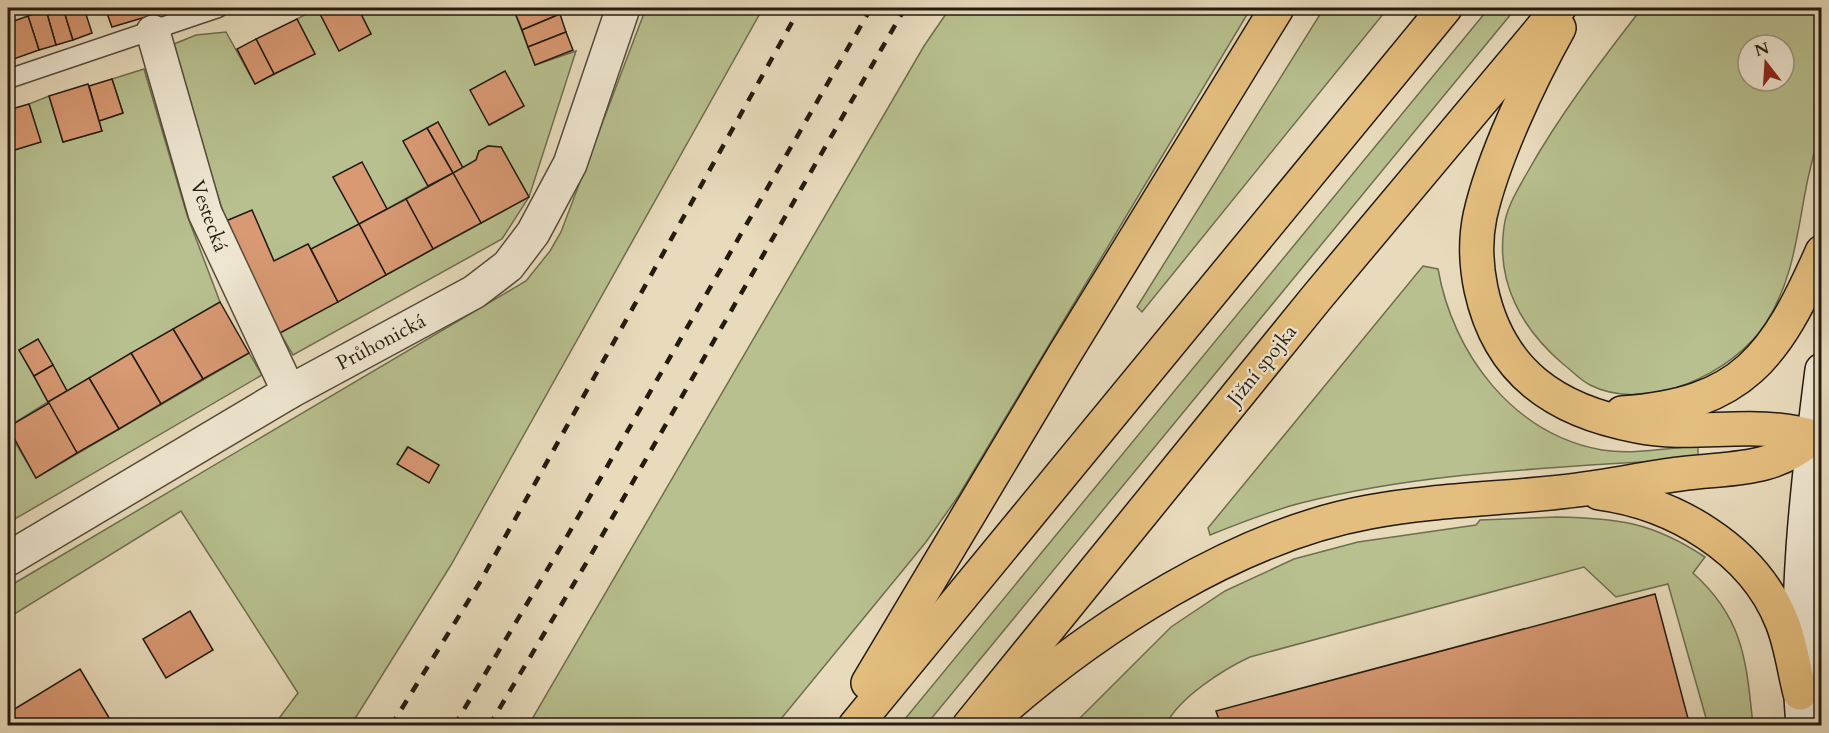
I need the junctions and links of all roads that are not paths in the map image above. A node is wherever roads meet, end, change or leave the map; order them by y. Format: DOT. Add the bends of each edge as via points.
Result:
graph roads {
  1 [pos="218,8"];
  2 [pos="623,8"];
  3 [pos="1277,8"];
  4 [pos="1444,8"];
  5 [pos="1559,8"];
  6 [pos="1570,8"];
  7 [pos="153,32"];
  8 [pos="8,80"];
  9 [pos="1821,252"];
  10 [pos="1821,370"];
  11 [pos="289,392"];
  12 [pos="1584,413"];
  13 [pos="1817,436"];
  14 [pos="1576,490"];
  15 [pos="8,560"];
  16 [pos="1800,693"];
  17 [pos="843,726"];
  18 [pos="855,726"];
  19 [pos="969,726"];
  20 [pos="986,726"];
  21 [pos="1803,726"];
  1 -- 7 [label="lane"];
  2 -- 11 [label="street, Průhonická" via="570,164 538,225 508,266 474,292"];
  3 -- 17 [label="highway"];
  4 -- 18 [label="highway"];
  5 -- 19 [label="highway, Jižní spojka" via="1318,296"];
  6 -- 12 [label="highway" via="1518,113 1480,216 1476,241 1485,308 1505,351 1539,388"];
  7 -- 8 [label="lane"];
  7 -- 11 [label="street, Vestecká" via="205,213"];
  9 -- 12 [label="highway" via="1776,343 1733,383 1713,394 1663,408"];
  10 -- 13 [label="street"];
  11 -- 15 [label="street, Průhonická"];
  12 -- 13 [label="highway" via="1671,432 1766,428"];
  13 -- 14 [label="highway" via="1796,452 1760,466"];
  13 -- 16 [label="street" via="1800,611"];
  14 -- 16 [label="highway" via="1636,501 1665,512 1712,536 1733,554 1766,594 1782,622"];
  14 -- 20 [label="highway" via="1412,504 1367,512 1281,537 1203,573 1090,641 1034,682"];
  16 -- 21 [label="street"];
}
